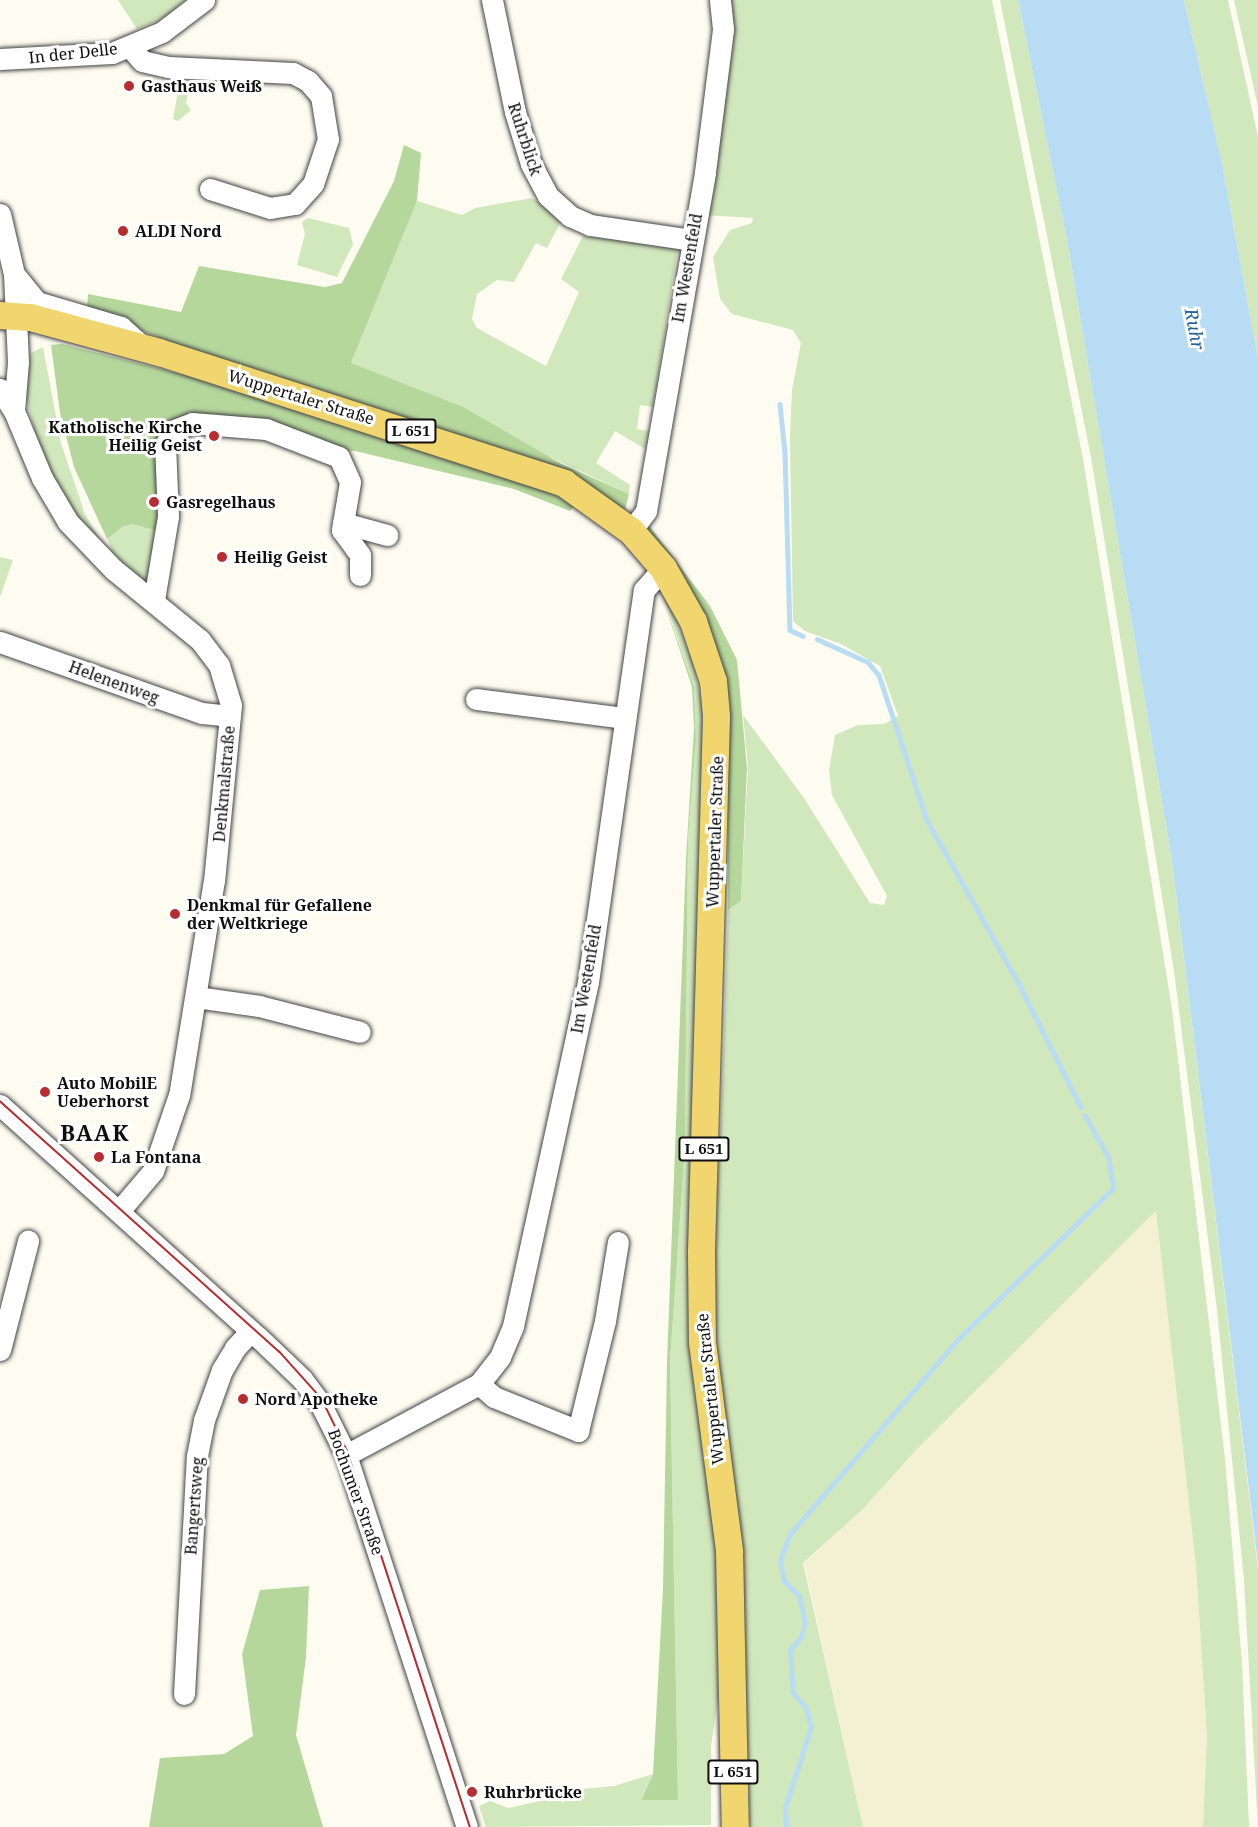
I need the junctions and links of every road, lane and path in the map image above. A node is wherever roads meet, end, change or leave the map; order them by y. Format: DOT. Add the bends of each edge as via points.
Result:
graph roads {
  1 [pos="204,0"];
  2 [pos="492,0"];
  3 [pos="720,0"];
  4 [pos="130,47"];
  5 [pos="0,59"];
  6 [pos="210,189"];
  7 [pos="0,214"];
  8 [pos="691,240"];
  9 [pos="14,274"];
  10 [pos="7,315"];
  11 [pos="143,347"];
  12 [pos="0,389"];
  13 [pos="14,411"];
  14 [pos="343,523"];
  15 [pos="632,531"];
  16 [pos="387,535"];
  17 [pos="663,568"];
  18 [pos="360,575"];
  19 [pos="153,600"];
  20 [pos="0,642"];
  21 [pos="476,699"];
  22 [pos="230,716"];
  23 [pos="625,718"];
  24 [pos="196,997"];
  25 [pos="360,1032"];
  26 [pos="0,1106"];
  27 [pos="119,1211"];
  28 [pos="28,1240"];
  29 [pos="618,1242"];
  30 [pos="251,1331"];
  31 [pos="0,1350"];
  32 [pos="478,1384"];
  33 [pos="346,1455"];
  34 [pos="184,1694"];
  35 [pos="734,1825"];
  36 [pos="467,1827"];
  1 -- 4 [label="street, In der Delle" via="162,32"];
  2 -- 8 [label="street, Ruhrblick" via="515,112 531,164 549,196 570,216 595,227"];
  3 -- 8 [label="street, Im Westenfeld" via="723,29 714,111"];
  4 -- 5 [label="street, In der Delle" via="85,56"];
  4 -- 6 [label="street" via="142,61 169,67 293,73 308,81 321,96 328,139 318,174 304,196 288,207 270,208"];
  7 -- 9 [label="street"];
  8 -- 15 [label="street, Im Westenfeld" via="646,511"];
  9 -- 10 [label="street, Denkmalstraße"];
  9 -- 11 [label="street" via="37,302 121,327"];
  10 -- 11 [label="main road, Wuppertaler Straße / L 651"];
  10 -- 13 [label="street, Denkmalstraße" via="18,381"];
  11 -- 15 [label="main road, Wuppertaler Straße / L 651" via="537,472 582,493"];
  12 -- 13 [label="street, Denkmalstraße"];
  13 -- 19 [label="street, Denkmalstraße" via="26,446 68,522 113,569"];
  14 -- 16 [label="street"];
  14 -- 18 [label="street" via="344,538 360,555"];
  14 -- 19 [label="street" via="354,475 336,454 266,429 212,422 192,423 174,430 165,445 168,516"];
  15 -- 17 [label="main road, Wuppertaler Straße / L 651"];
  17 -- 23 [label="street, Im Westenfeld" via="644,590"];
  17 -- 35 [label="main road, Wuppertaler Straße / L 651" via="680,594 704,650 717,717 701,1252 702,1342 729,1551"];
  19 -- 22 [label="street, Denkmalstraße" via="187,627 213,656 227,686"];
  20 -- 22 [label="street, Helenenweg" via="202,713"];
  21 -- 23 [label="street"];
  22 -- 24 [label="street, Denkmalstraße" via="214,880"];
  23 -- 32 [label="street, Im Westenfeld" via="588,982 513,1326 500,1357"];
  24 -- 25 [label="street" via="259,1006"];
  24 -- 27 [label="street, Denkmalstraße" via="179,1095 162,1152 153,1172"];
  26 -- 27 [label="street, Bochumer Straße"];
  27 -- 30 [label="street, Bochumer Straße"];
  28 -- 31 [label="street"];
  29 -- 32 [label="street" via="605,1321 578,1431 494,1397"];
  30 -- 33 [label="street, Bochumer Straße" via="312,1390"];
  30 -- 34 [label="street, Bangertsweg" via="222,1371 204,1420 197,1456"];
  32 -- 33 [label="street, Im Westenfeld"];
  33 -- 36 [label="street, Bochumer Straße"];
}
